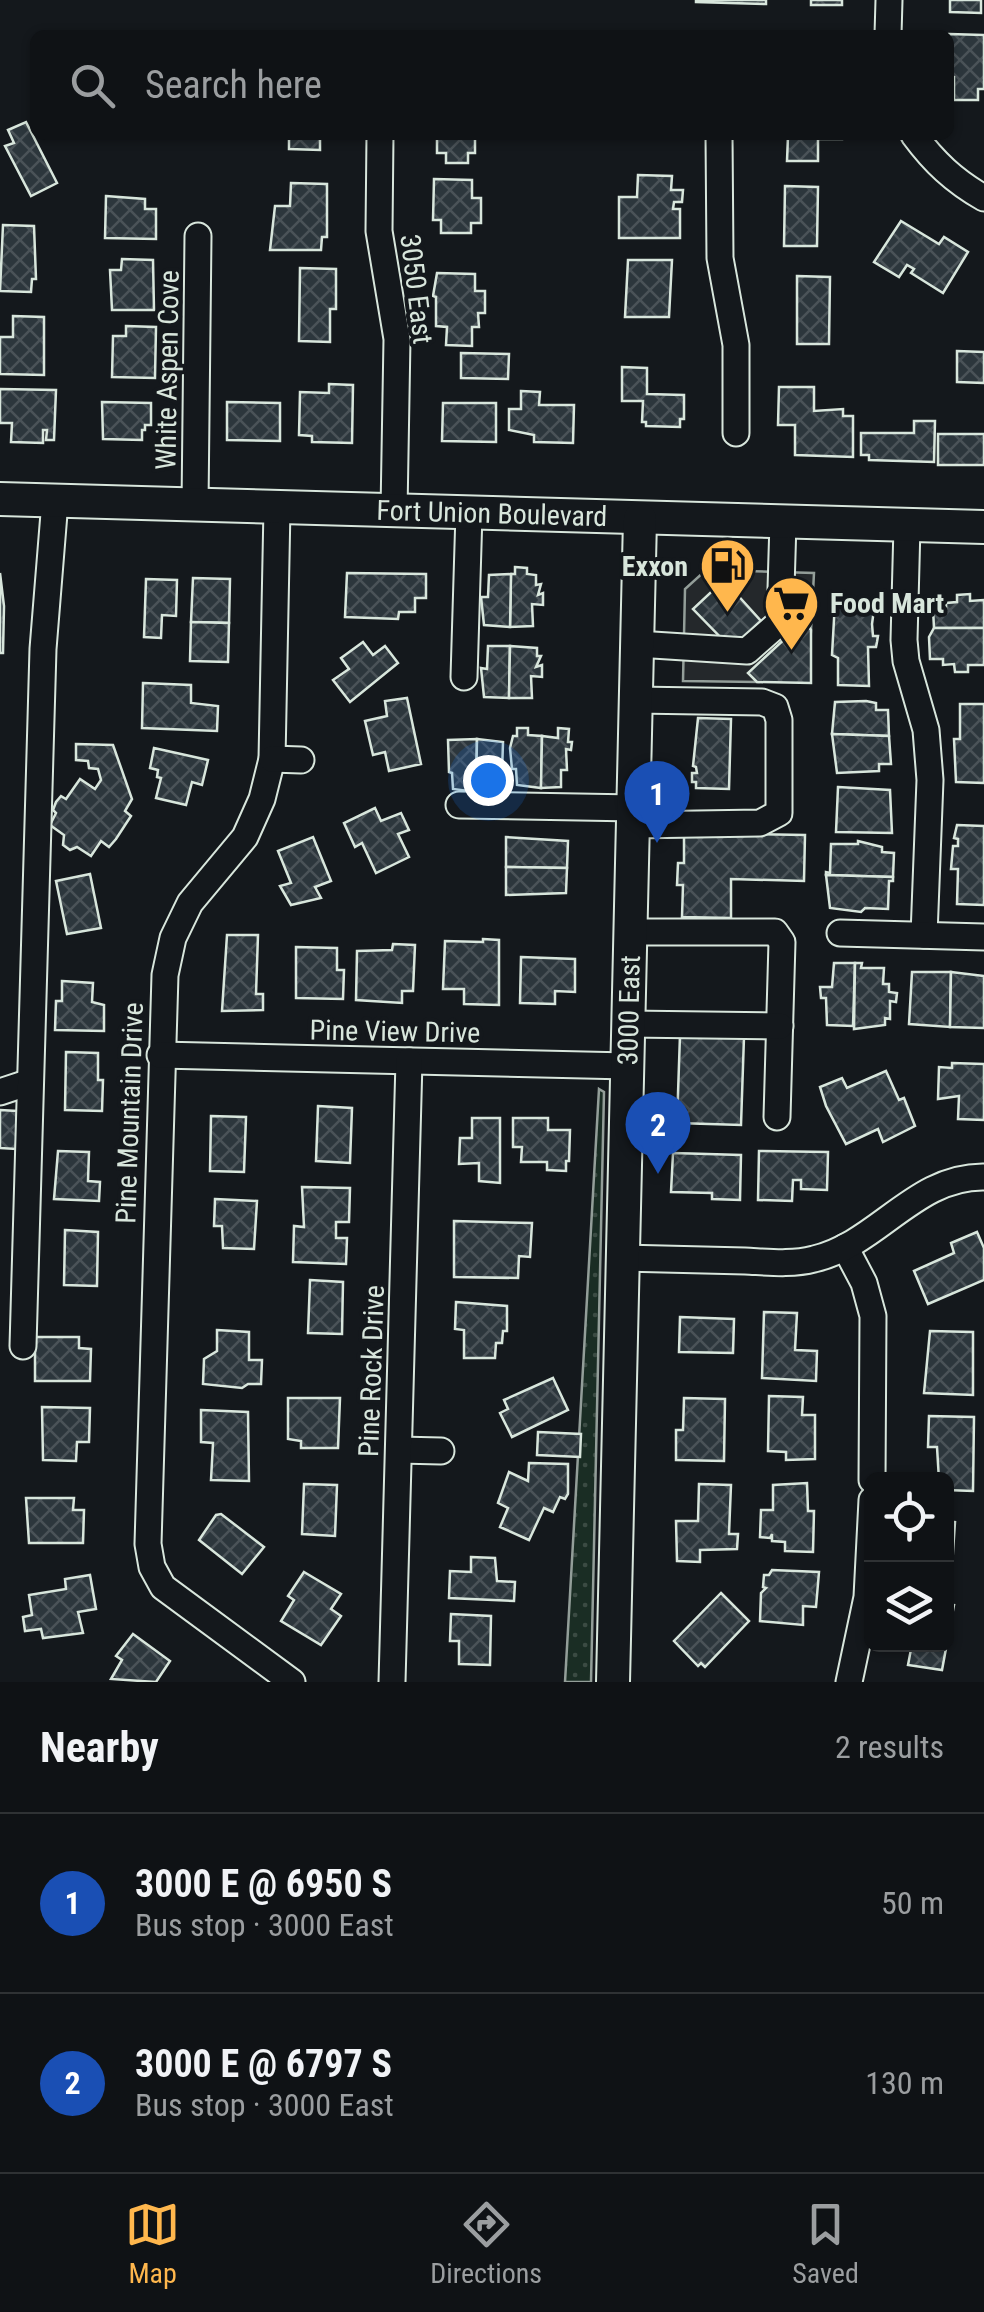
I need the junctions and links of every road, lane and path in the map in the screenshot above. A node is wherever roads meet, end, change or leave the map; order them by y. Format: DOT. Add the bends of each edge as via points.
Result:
graph roads {
  1 [pos="889,0"];
  2 [pos="888,30"];
  3 [pos="380,140"];
  4 [pos="719,140"];
  5 [pos="918,140"];
  6 [pos="984,198"];
  7 [pos="198,236"];
  8 [pos="736,433"];
  9 [pos="0,499"];
  10 [pos="55,501"];
  11 [pos="195,505"];
  12 [pos="277,508"];
  13 [pos="394,512"];
  14 [pos="470,514"];
  15 [pos="640,519"];
  16 [pos="783,522"];
  17 [pos="907,526"];
  18 [pos="984,527"];
  19 [pos="637,644"];
  20 [pos="464,677"];
  21 [pos="636,700"];
  22 [pos="272,758"];
  23 [pos="301,760"];
  24 [pos="459,805"];
  25 [pos="634,816"];
  26 [pos="632,932"];
  27 [pos="840,932"];
  28 [pos="924,935"];
  29 [pos="984,937"];
  30 [pos="629,1024"];
  31 [pos="780,1026"];
  32 [pos="160,1055"];
  33 [pos="409,1061"];
  34 [pos="628,1066"];
  35 [pos="30,1082"];
  36 [pos="0,1092"];
  37 [pos="777,1117"];
  38 [pos="984,1177"];
  39 [pos="845,1247"];
  40 [pos="622,1258"];
  41 [pos="23,1346"];
  42 [pos="399,1450"];
  43 [pos="441,1451"];
  44 [pos="872,1472"];
  45 [pos="869,1562"];
  46 [pos="292,1682"];
  47 [pos="392,1682"];
  48 [pos="613,1682"];
  49 [pos="849,1682"];
  1 -- 2 [label="street"];
  3 -- 13 [label="street, 3050 East" via="379,230 397,339"];
  4 -- 8 [label="street" via="720,258 736,345"];
  5 -- 6 [label="street" via="934,162"];
  7 -- 11 [label="street, White Aspen Cove"];
  9 -- 10 [label="main road, Fort Union Boulevard"];
  10 -- 11 [label="main road, Fort Union Boulevard"];
  10 -- 35 [label="street" via="43,649"];
  11 -- 12 [label="main road, Fort Union Boulevard"];
  12 -- 13 [label="main road, Fort Union Boulevard"];
  12 -- 22 [label="street, Pine Mountain Drive"];
  13 -- 14 [label="main road, Fort Union Boulevard"];
  14 -- 15 [label="main road, Fort Union Boulevard"];
  14 -- 20 [label="street"];
  15 -- 16 [label="main road, Fort Union Boulevard"];
  15 -- 19 [label="main road, 3000 East"];
  16 -- 17 [label="main road, Fort Union Boulevard"];
  16 -- 19 [label="street" via="780,622 748,651"];
  17 -- 18 [label="main road, Fort Union Boulevard"];
  17 -- 28 [label="street" via="904,640 926,730 930,780"];
  19 -- 21 [label="main road, 3000 East"];
  21 -- 25 [label="main road, 3000 East"];
  21 -- 25 [label="street" via="775,707 779,812 760,823"];
  22 -- 23 [label="street"];
  22 -- 32 [label="street, Pine Mountain Drive" via="245,837 179,897"];
  24 -- 25 [label="street"];
  25 -- 26 [label="main road, 3000 East"];
  26 -- 30 [label="main road, 3000 East"];
  26 -- 31 [label="street" via="775,932 782,942"];
  27 -- 28 [label="street"];
  28 -- 29 [label="street"];
  30 -- 31 [label="street"];
  30 -- 34 [label="main road, 3000 East"];
  31 -- 37 [label="street"];
  32 -- 33 [label="street, Pine View Drive"];
  32 -- 46 [label="street, Pine Mountain Drive" via="152,1566 171,1594"];
  33 -- 34 [label="street, Pine View Drive"];
  33 -- 42 [label="street, Pine Rock Drive"];
  34 -- 40 [label="main road, 3000 East"];
  35 -- 36 [label="street"];
  35 -- 41 [label="street"];
  38 -- 39 [label="street" via="945,1182 921,1194"];
  39 -- 40 [label="street" via="814,1260 784,1262"];
  39 -- 44 [label="street" via="873,1316"];
  40 -- 48 [label="main road, 3000 East"];
  42 -- 43 [label="street"];
  42 -- 47 [label="street, Pine Rock Drive"];
  45 -- 49 [label="street"];
}
